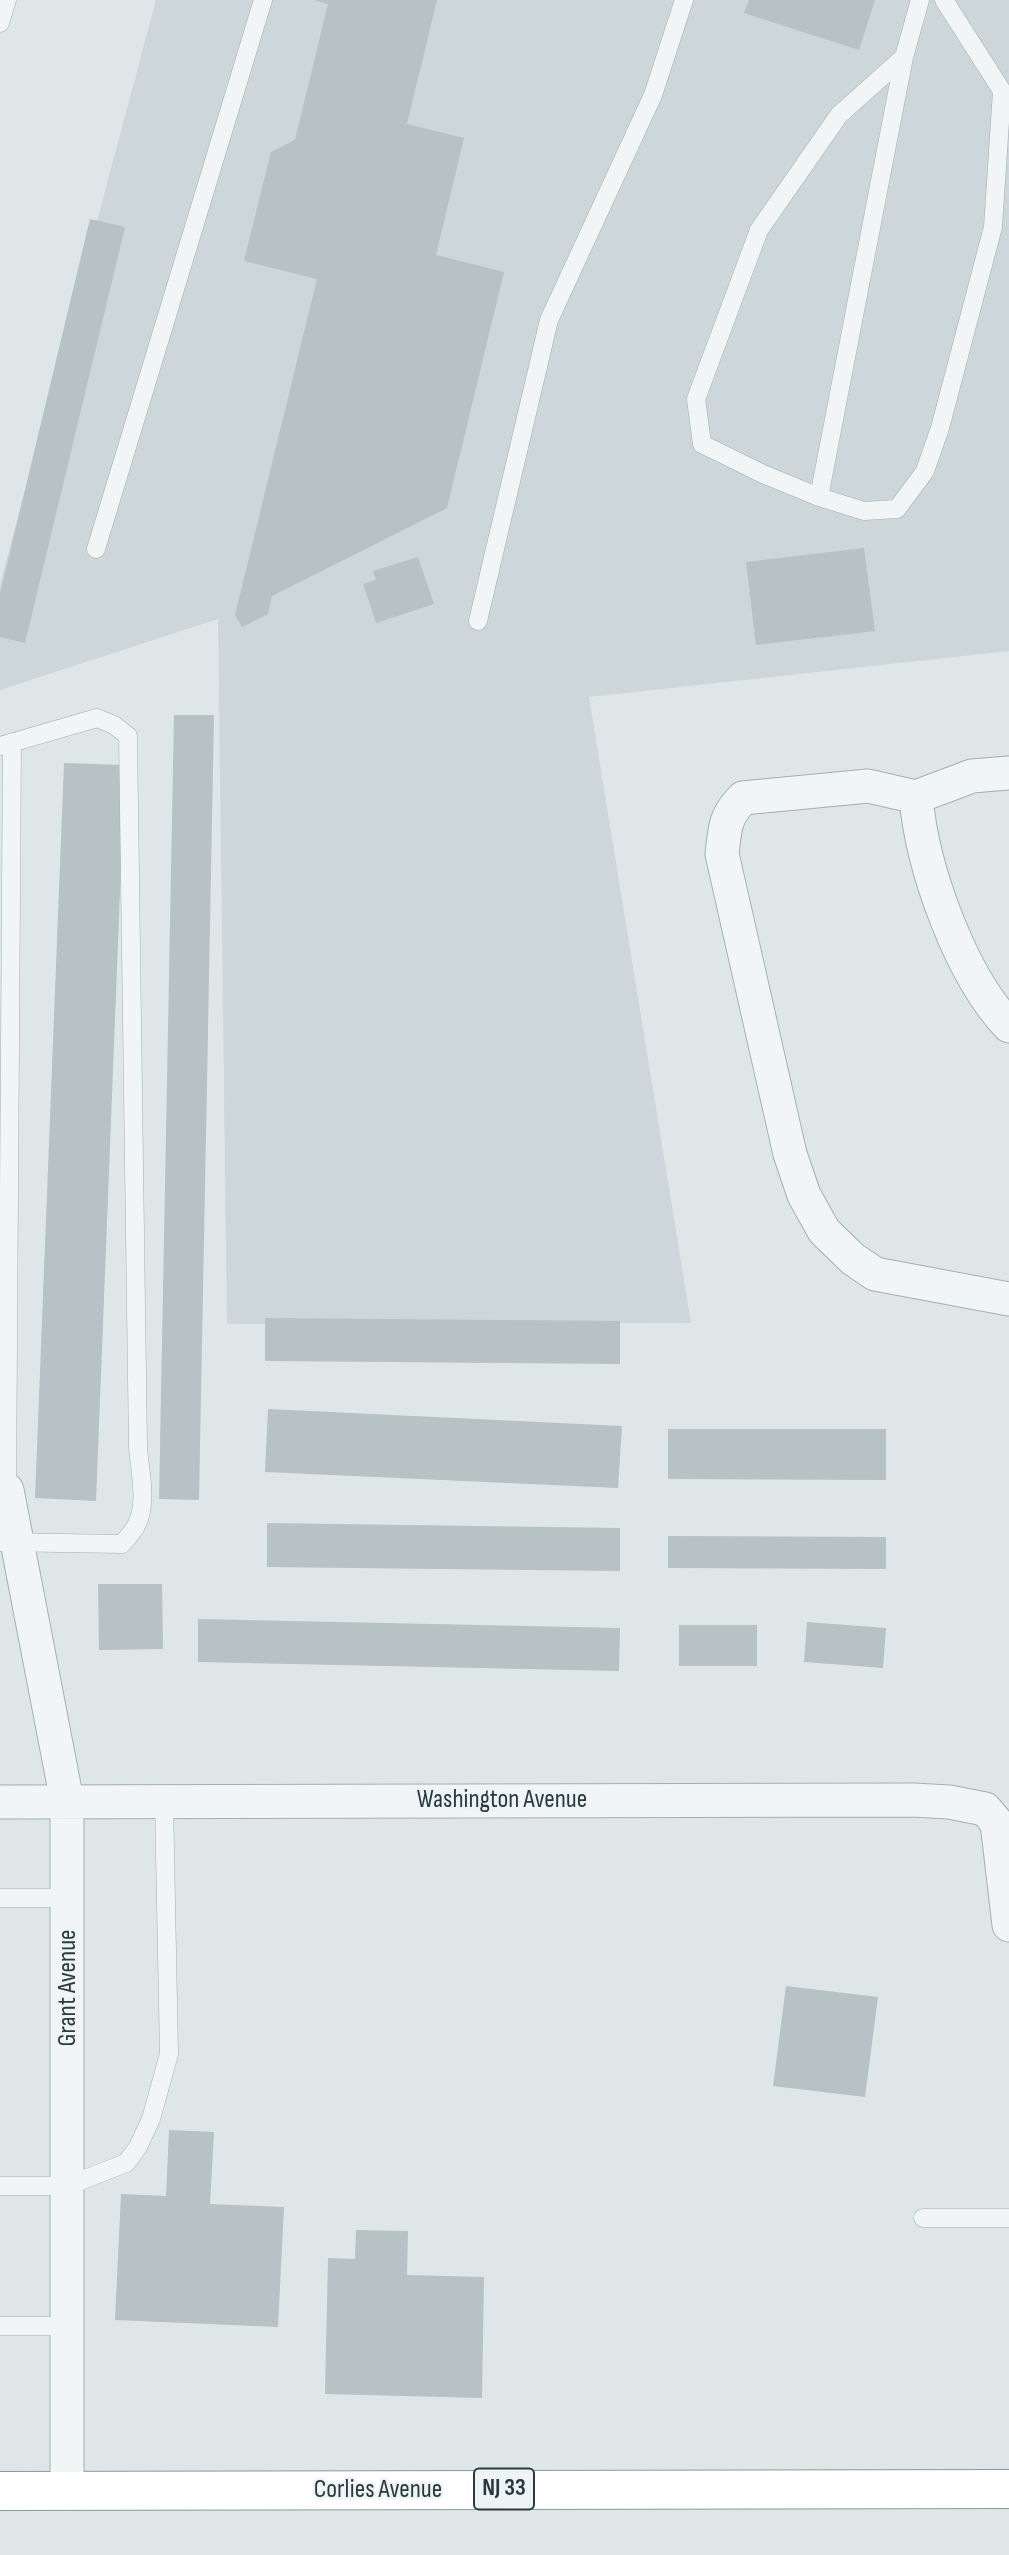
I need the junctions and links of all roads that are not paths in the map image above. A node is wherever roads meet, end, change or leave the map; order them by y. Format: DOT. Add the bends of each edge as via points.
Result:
graph roads {
  1 [pos="7,0"];
  2 [pos="263,0"];
  3 [pos="684,0"];
  4 [pos="920,0"];
  5 [pos="944,0"];
  6 [pos="0,23"];
  7 [pos="904,57"];
  8 [pos="819,497"];
  9 [pos="96,549"];
  10 [pos="478,621"];
  11 [pos="6,744"];
  12 [pos="1009,773"];
  13 [pos="916,797"];
  14 [pos="1009,1026"];
  15 [pos="1009,1299"];
  16 [pos="7,1490"];
  17 [pos="9,1543"];
  18 [pos="67,1801"];
  19 [pos="164,1801"];
  20 [pos="0,1802"];
  21 [pos="0,1898"];
  22 [pos="68,1898"];
  23 [pos="1009,1925"];
  24 [pos="0,2186"];
  25 [pos="67,2186"];
  26 [pos="923,2218"];
  27 [pos="1009,2218"];
  28 [pos="0,2326"];
  29 [pos="68,2326"];
  30 [pos="1009,2489"];
  31 [pos="0,2491"];
  32 [pos="67,2492"];
  1 -- 6 [label="lane"];
  2 -- 9 [label="lane"];
  3 -- 10 [label="lane" via="653,95 549,320"];
  4 -- 7 [label="lane"];
  5 -- 8 [label="lane" via="1002,90 993,227 925,471 897,509 864,511"];
  7 -- 8 [label="lane"];
  7 -- 8 [label="lane" via="839,115 759,230 696,399 702,444"];
  11 -- 16 [label="lane"];
  11 -- 17 [label="lane" via="97,718 128,736 142,1488 136,1526 122,1544"];
  12 -- 13 [label="street" via="972,776"];
  13 -- 14 [label="street" via="919,829 944,911 979,985"];
  13 -- 15 [label="street" via="868,786 743,798 726,823 722,854 790,1154 804,1195 824,1231 875,1274"];
  16 -- 17 [label="street, Grant Avenue"];
  17 -- 18 [label="street, Grant Avenue"];
  18 -- 19 [label="street, Washington Avenue"];
  18 -- 20 [label="street, Washington Avenue"];
  18 -- 22 [label="street, Grant Avenue"];
  19 -- 23 [label="street, Washington Avenue" via="949,1802 985,1809 998,1823"];
  19 -- 25 [label="lane" via="170,2054 152,2119 126,2163"];
  21 -- 22 [label="lane"];
  22 -- 25 [label="street, Grant Avenue"];
  24 -- 25 [label="lane"];
  25 -- 29 [label="street, Grant Avenue"];
  26 -- 27 [label="lane"];
  28 -- 29 [label="lane"];
  29 -- 32 [label="street, Grant Avenue"];
  30 -- 32 [label="highway, Corlies Avenue / NJ 33"];
  31 -- 32 [label="highway, Corlies Avenue / NJ 33"];
}
